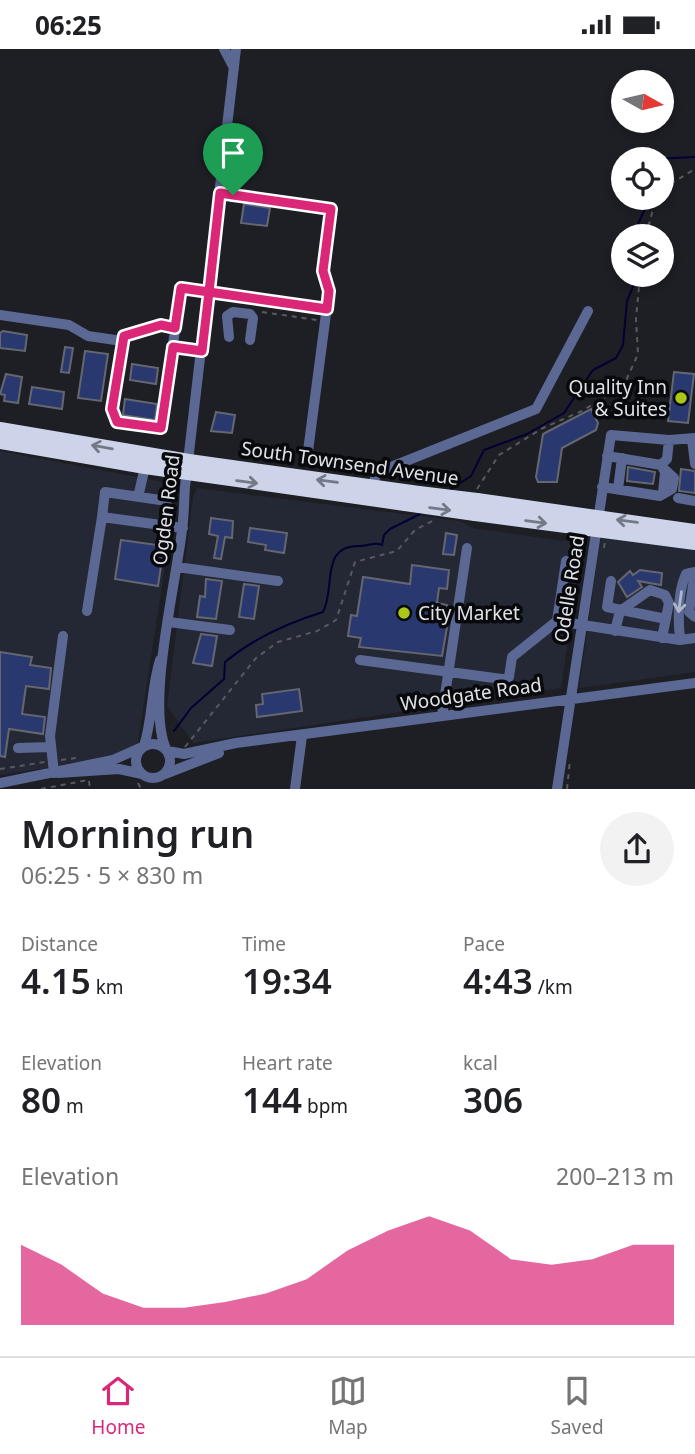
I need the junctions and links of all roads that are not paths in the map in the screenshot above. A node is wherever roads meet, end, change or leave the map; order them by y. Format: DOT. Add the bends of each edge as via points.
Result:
graph roads {
  1 [pos="224,49"];
  2 [pos="236,49"];
  3 [pos="234,68"];
  4 [pos="220,193"];
  5 [pos="209,292"];
  6 [pos="327,309"];
  7 [pos="588,311"];
  8 [pos="0,315"];
  9 [pos="175,328"];
  10 [pos="229,337"];
  11 [pos="250,340"];
  12 [pos="122,341"];
  13 [pos="173,347"];
  14 [pos="202,351"];
  15 [pos="694,438"];
  16 [pos="1,440"];
  17 [pos="669,440"];
  18 [pos="307,451"];
  19 [pos="607,456"];
  20 [pos="622,458"];
  21 [pos="695,464"];
  22 [pos="662,466"];
  23 [pos="145,467"];
  24 [pos="188,467"];
  25 [pos="373,487"];
  26 [pos="603,487"];
  27 [pos="618,489"];
  28 [pos="138,497"];
  29 [pos="678,498"];
  30 [pos="695,501"];
  31 [pos="475,503"];
  32 [pos="102,517"];
  33 [pos="163,526"];
  34 [pos="183,528"];
  35 [pos="599,529"];
  36 [pos="695,531"];
  37 [pos="695,543"];
  38 [pos="467,548"];
  39 [pos="566,561"];
  40 [pos="177,567"];
  41 [pos="695,572"];
  42 [pos="278,581"];
  43 [pos="611,581"];
  44 [pos="622,609"];
  45 [pos="87,611"];
  46 [pos="695,617"];
  47 [pos="666,619"];
  48 [pos="557,621"];
  49 [pos="169,622"];
  50 [pos="581,625"];
  51 [pos="230,630"];
  52 [pos="615,631"];
  53 [pos="64,636"];
  54 [pos="662,638"];
  55 [pos="695,638"];
  56 [pos="680,640"];
  57 [pos="360,660"];
  58 [pos="448,673"];
  59 [pos="695,683"];
  60 [pos="570,698"];
  61 [pos="442,715"];
  62 [pos="302,736"];
  63 [pos="253,741"];
  64 [pos="143,746"];
  65 [pos="51,747"];
  66 [pos="18,748"];
  67 [pos="167,750"];
  68 [pos="54,772"];
  69 [pos="143,775"];
  70 [pos="164,775"];
  71 [pos="0,783"];
  72 [pos="146,789"];
  73 [pos="160,789"];
  74 [pos="295,789"];
  75 [pos="557,789"];
  1 -- 3 [label="street"];
  2 -- 3 [label="street, Ogden Road"];
  3 -- 4 [label="street, Ogden Road"];
  4 -- 5 [label="street, Ogden Road"];
  4 -- 6 [label="street" via="331,209 323,271 329,291"];
  5 -- 6 [label="street"];
  5 -- 9 [label="street" via="181,288"];
  5 -- 14 [label="street, Ogden Road"];
  6 -- 18 [label="street"];
  7 -- 25 [label="street" via="536,409 376,473"];
  8 -- 12 [label="street" via="69,325 88,336"];
  9 -- 12 [label="street" via="161,325 124,336"];
  9 -- 13 [label="street"];
  10 -- 11 [label="street" via="227,316 233,311 253,318"];
  12 -- 13 [label="street" via="112,409 117,422 161,428"];
  13 -- 14 [label="street"];
  14 -- 24 [label="street, Ogden Road"];
  15 -- 17 [label="street"];
  15 -- 21 [label="street"];
  16 -- 23 [label="highway, South Townsend Avenue"];
  24 -- 16 [label="highway, South Townsend Avenue, one-way"];
  17 -- 19 [label="street, Odelle Road" via="611,435"];
  17 -- 22 [label="street"];
  19 -- 20 [label="street"];
  19 -- 26 [label="street, Odelle Road"];
  20 -- 22 [label="street"];
  20 -- 27 [label="street"];
  22 -- 27 [label="street" via="660,496"];
  23 -- 24 [label="highway, South Townsend Avenue"];
  23 -- 28 [label="street"];
  25 -- 24 [label="highway, South Townsend Avenue, one-way"];
  24 -- 31 [label="highway, South Townsend Avenue, one-way, bridge" via="405,504"];
  24 -- 34 [label="street, Ogden Road"];
  25 -- 31 [label="highway, South Townsend Avenue, bridge"];
  26 -- 27 [label="street"];
  26 -- 35 [label="street, Odelle Road"];
  28 -- 32 [label="street" via="105,492"];
  28 -- 33 [label="street" via="167,502"];
  29 -- 30 [label="street"];
  31 -- 35 [label="highway, South Townsend Avenue"];
  32 -- 33 [label="street"];
  32 -- 45 [label="street"];
  33 -- 34 [label="street"];
  34 -- 40 [label="street, Ogden Road"];
  36 -- 35 [label="highway, South Townsend Avenue, one-way"];
  35 -- 37 [label="highway, South Townsend Avenue"];
  35 -- 50 [label="street, Odelle Road"];
  38 -- 58 [label="street"];
  39 -- 48 [label="street"];
  40 -- 42 [label="street"];
  40 -- 49 [label="street, Ogden Road"];
  41 -- 46 [label="street" via="689,612"];
  41 -- 56 [label="street, one-way" via="683,580"];
  43 -- 44 [label="street" via="607,607"];
  44 -- 47 [label="street"];
  44 -- 47 [label="street" via="650,590 665,595 669,603"];
  44 -- 52 [label="street"];
  47 -- 54 [label="street"];
  48 -- 50 [label="street"];
  48 -- 58 [label="street" via="512,656 509,677"];
  49 -- 51 [label="street"];
  49 -- 64 [label="street, Ogden Road"];
  49 -- 67 [label="street, Ogden Road" via="158,723"];
  50 -- 52 [label="street"];
  50 -- 60 [label="street, Odelle Road"];
  52 -- 54 [label="street"];
  53 -- 65 [label="street"];
  54 -- 56 [label="street"];
  55 -- 56 [label="street"];
  57 -- 58 [label="street"];
  58 -- 61 [label="street"];
  59 -- 60 [label="street, Woodgate Road"];
  60 -- 61 [label="street, Woodgate Road"];
  60 -- 75 [label="street, Odelle Road"];
  61 -- 62 [label="street, Woodgate Road"];
  62 -- 63 [label="street, Woodgate Road"];
  62 -- 74 [label="street"];
  63 -- 67 [label="street, Woodgate Road" via="184,754"];
  63 -- 70 [label="street, Woodgate Road"];
  64 -- 67 [label="street" via="153,743"];
  64 -- 68 [label="street" via="113,760"];
  64 -- 69 [label="street" via="136,764"];
  65 -- 66 [label="street"];
  65 -- 68 [label="street"];
  67 -- 70 [label="street" via="170,765"];
  68 -- 69 [label="street" via="119,769"];
  68 -- 71 [label="street"];
  69 -- 70 [label="street"];
  69 -- 72 [label="street"];
  70 -- 73 [label="street"];
}
